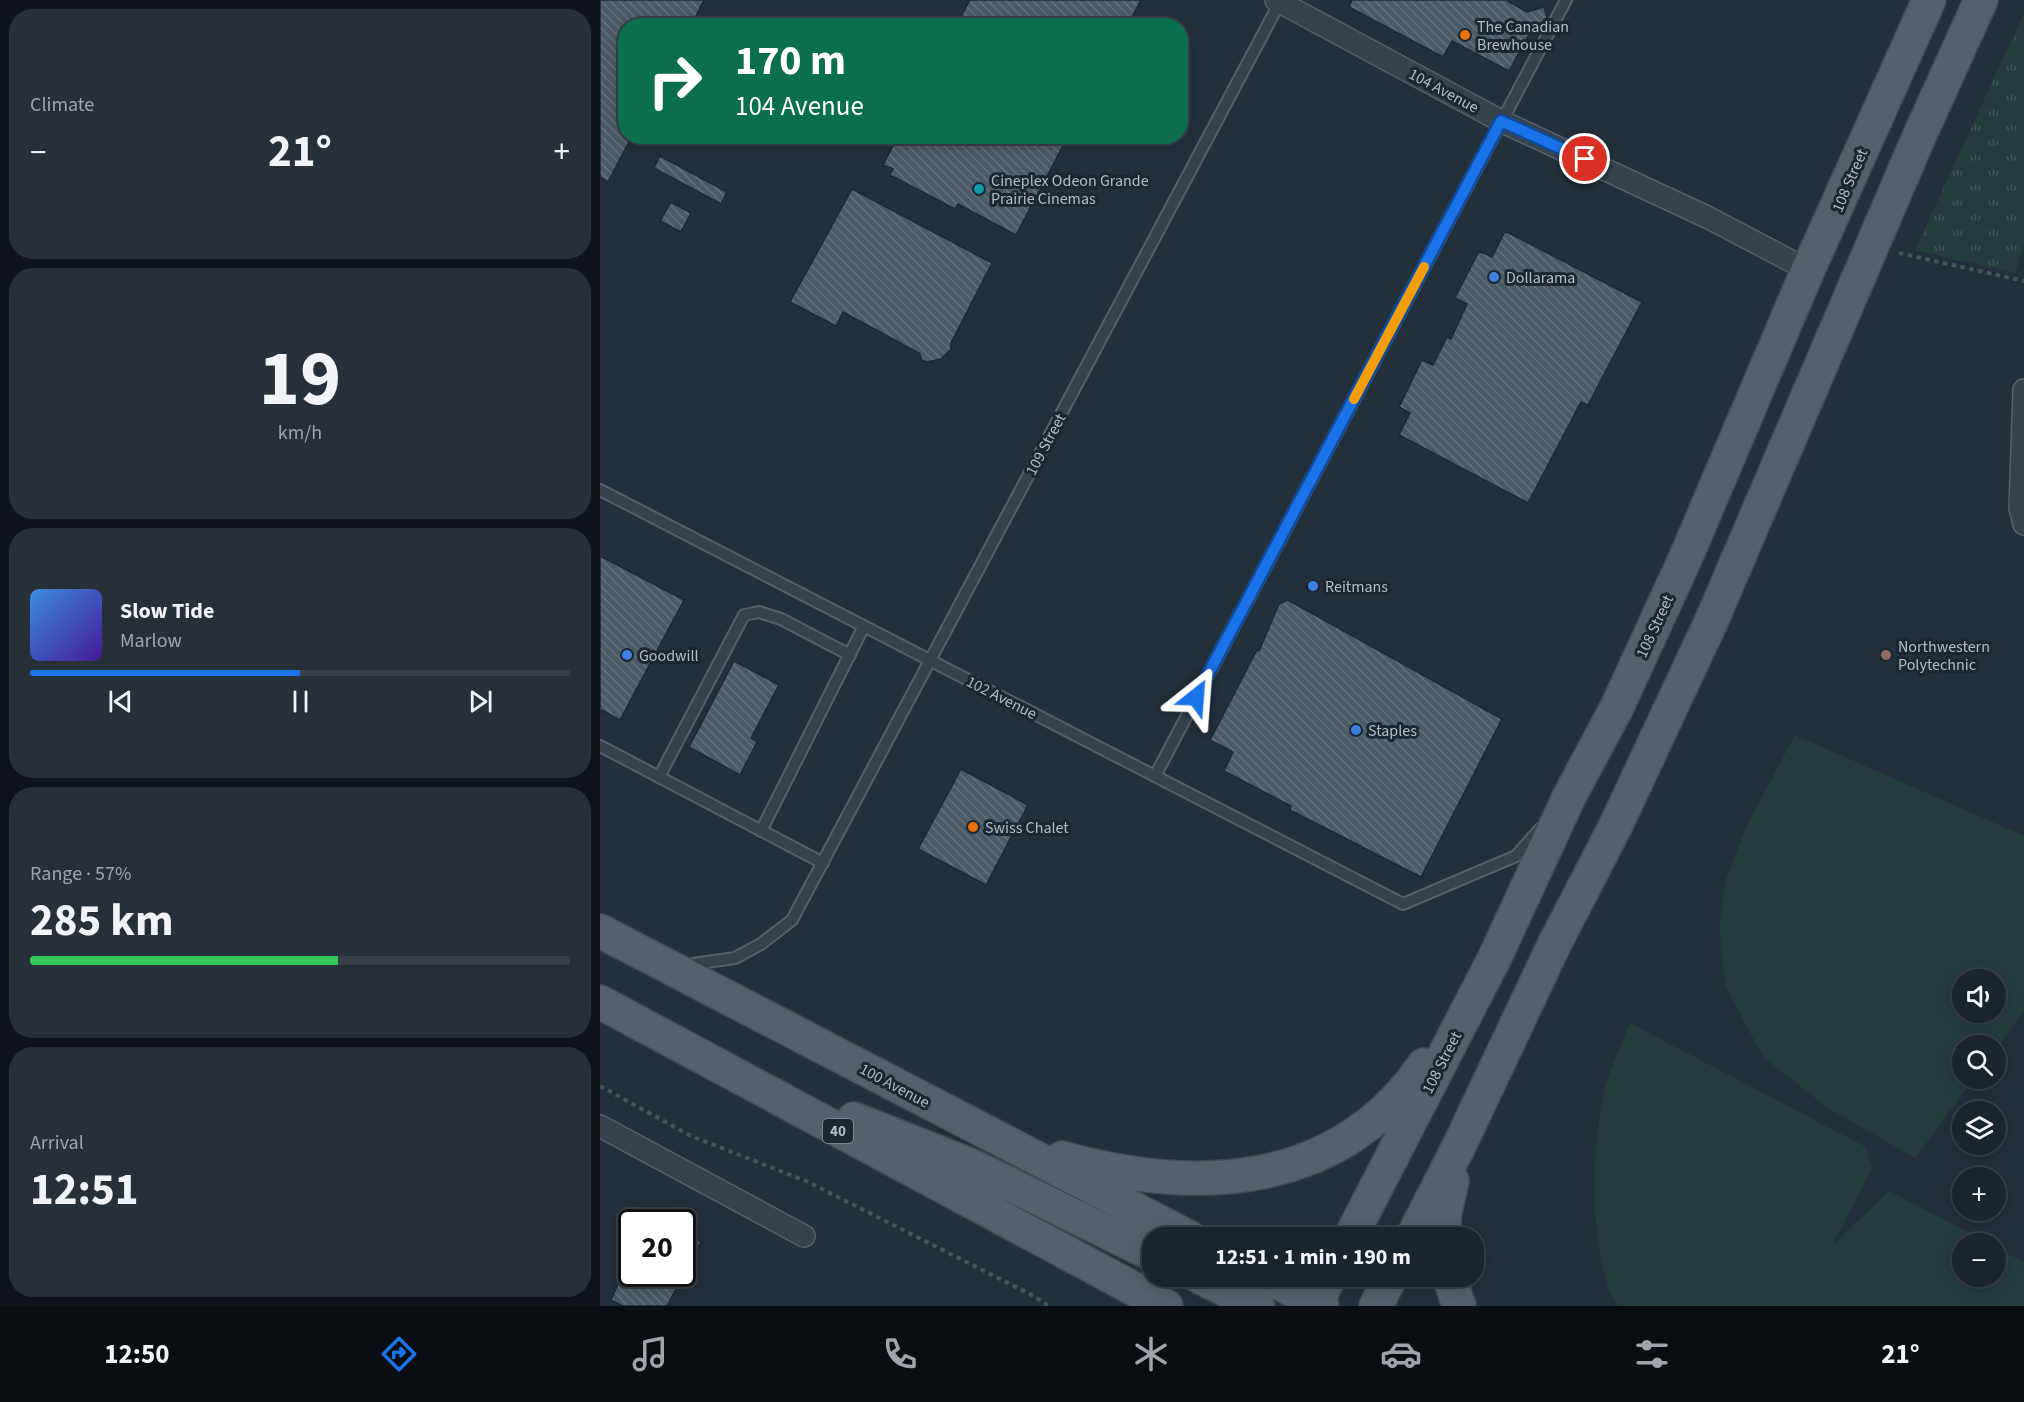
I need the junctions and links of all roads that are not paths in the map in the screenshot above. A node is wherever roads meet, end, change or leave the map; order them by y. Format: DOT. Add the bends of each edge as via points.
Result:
graph roads {
  1 [pos="1566,0"];
  2 [pos="1929,0"];
  3 [pos="1981,0"];
  4 [pos="1279,1"];
  5 [pos="1501,121"];
  6 [pos="1808,270"];
  7 [pos="2024,390"];
  8 [pos="600,490"];
  9 [pos="2024,524"];
  10 [pos="864,626"];
  11 [pos="850,655"];
  12 [pos="931,660"];
  13 [pos="600,746"];
  14 [pos="1155,776"];
  15 [pos="659,777"];
  16 [pos="1569,797"];
  17 [pos="761,831"];
  18 [pos="823,863"];
  19 [pos="600,931"];
  20 [pos="1495,957"];
  21 [pos="666,966"];
  22 [pos="600,1002"];
  23 [pos="633,1021"];
  24 [pos="600,1126"];
  25 [pos="984,1132"];
  26 [pos="1460,1144"];
  27 [pos="1169,1227"];
  28 [pos="1356,1227"];
  29 [pos="1418,1227"];
  30 [pos="1444,1227"];
  31 [pos="804,1236"];
  32 [pos="1042,1240"];
  33 [pos="1142,1249"];
  34 [pos="1220,1287"];
  35 [pos="1294,1287"];
  36 [pos="1386,1287"];
  37 [pos="1453,1287"];
  38 [pos="1321,1298"];
  39 [pos="1125,1306"];
  40 [pos="1166,1306"];
  41 [pos="1258,1306"];
  42 [pos="1376,1306"];
  43 [pos="1459,1306"];
  1 -- 5 [label="lane"];
  2 -- 6 [label="main road, 108 Street"];
  3 -- 26 [label="main road" via="1711,622"];
  4 -- 5 [label="street, 104 Avenue"];
  4 -- 12 [label="lane, 109 Street"];
  5 -- 6 [label="street, 104 Avenue" via="1709,218"];
  5 -- 14 [label="lane"];
  6 -- 16 [label="main road, 108 Street" via="1685,559 1617,707"];
  7 -- 9 [label="street" via="2020,508"];
  8 -- 10 [label="lane, 102 Avenue"];
  10 -- 11 [label="lane"];
  10 -- 12 [label="lane, 102 Avenue"];
  11 -- 15 [label="lane" via="781,619 759,612 744,615"];
  11 -- 17 [label="lane"];
  12 -- 14 [label="lane, 102 Avenue"];
  12 -- 18 [label="lane, 109 Street"];
  13 -- 15 [label="lane"];
  14 -- 16 [label="lane, 102 Avenue" via="1403,904 1516,856"];
  15 -- 17 [label="lane"];
  16 -- 20 [label="main road, 108 Street"];
  17 -- 18 [label="lane"];
  18 -- 21 [label="lane, 109 Street" via="792,920 761,944 735,958"];
  19 -- 21 [label="main road, 100 Avenue"];
  20 -- 25 [label="main road" via="1421,1070 1396,1099 1359,1131 1319,1154 1279,1169 1233,1178 1143,1176 1085,1165"];
  20 -- 28 [label="main road, 108 Street"];
  21 -- 25 [label="main road, 100 Avenue"];
  22 -- 23 [label="main road, 40"];
  23 -- 32 [label="main road, 40"];
  23 -- 33 [label="main road" via="788,1092 970,1166"];
  24 -- 31 [label="street"];
  25 -- 27 [label="main road, 100 Avenue"];
  26 -- 29 [label="main road"];
  26 -- 30 [label="main road"];
  32 -- 39 [label="main road"];
  32 -- 40 [label="main road"];
  34 -- 41 [label="main road"];
  35 -- 38 [label="main road"];
  36 -- 42 [label="main road"];
  37 -- 43 [label="main road"];
}
